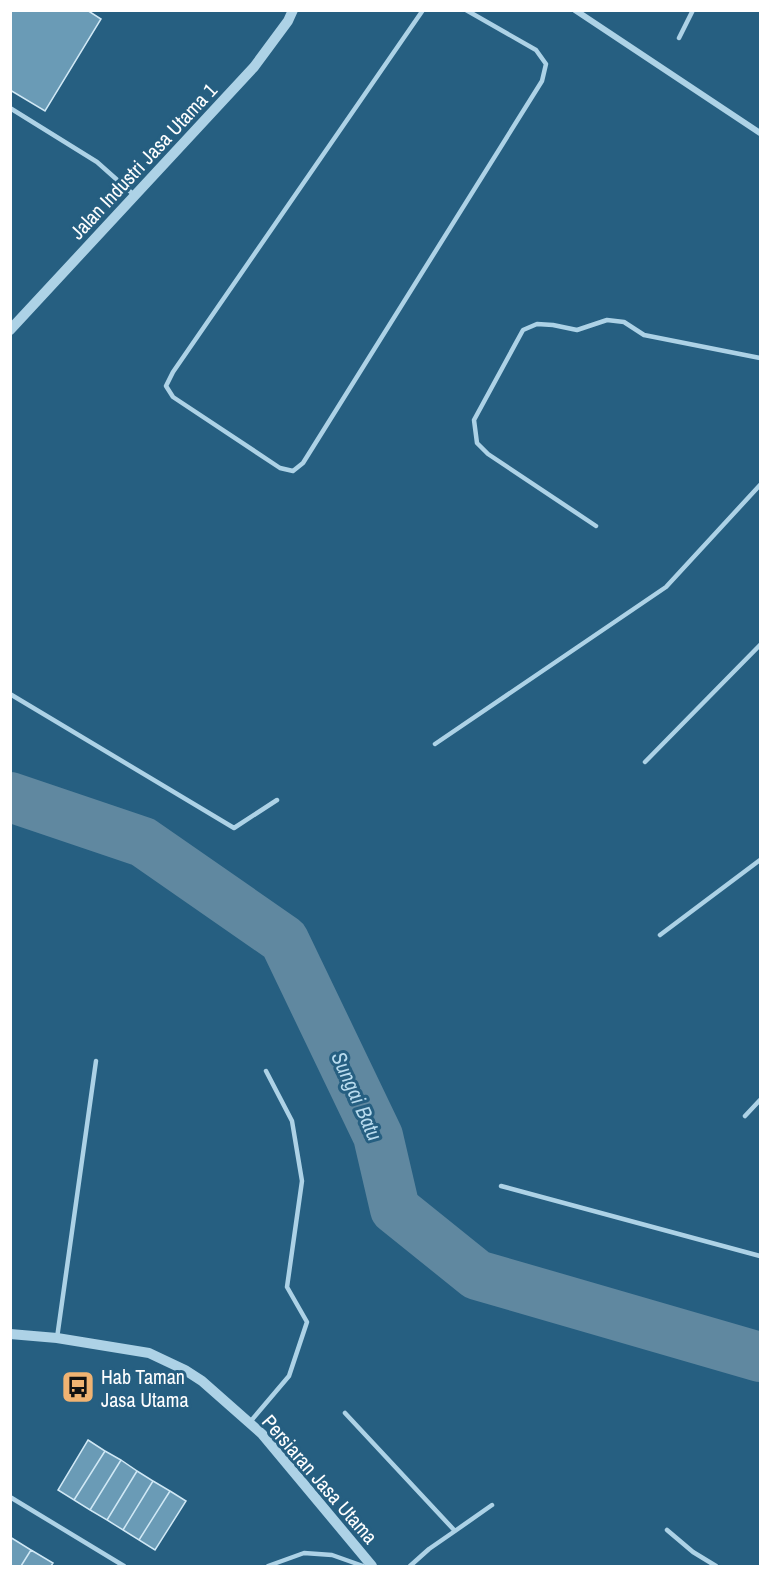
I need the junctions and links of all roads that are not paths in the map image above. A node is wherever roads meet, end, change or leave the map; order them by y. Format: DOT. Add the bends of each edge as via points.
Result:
graph roads {
  1 [pos="293,10"];
  2 [pos="423,10"];
  3 [pos="466,10"];
  4 [pos="575,10"];
  5 [pos="693,10"];
  6 [pos="679,38"];
  7 [pos="10,108"];
  8 [pos="760,134"];
  9 [pos="135,196"];
  10 [pos="10,330"];
  11 [pos="760,358"];
  12 [pos="760,485"];
  13 [pos="596,526"];
  14 [pos="760,645"];
  15 [pos="10,694"];
  16 [pos="435,744"];
  17 [pos="645,762"];
  18 [pos="277,800"];
  19 [pos="760,860"];
  20 [pos="660,935"];
  21 [pos="96,1061"];
  22 [pos="266,1071"];
  23 [pos="760,1100"];
  24 [pos="745,1116"];
  25 [pos="501,1186"];
  26 [pos="760,1256"];
  27 [pos="10,1334"];
  28 [pos="57,1338"];
  29 [pos="345,1413"];
  30 [pos="249,1422"];
  31 [pos="10,1497"];
  32 [pos="492,1505"];
  33 [pos="667,1530"];
  34 [pos="455,1531"];
  35 [pos="124,1566"];
  36 [pos="269,1566"];
  37 [pos="363,1566"];
  38 [pos="372,1566"];
  39 [pos="410,1566"];
  40 [pos="716,1566"];
  1 -- 9 [label="street, Jalan Industri Jasa Utama 1" via="254,67"];
  2 -- 3 [label="lane" via="166,386 173,397 280,468 293,471 303,463 542,81 546,64 536,50"];
  4 -- 8 [label="street"];
  5 -- 6 [label="lane"];
  7 -- 9 [label="lane" via="97,162"];
  9 -- 10 [label="street, Jalan Industri Jasa Utama 1"];
  11 -- 13 [label="lane" via="644,334 624,322 608,320 577,330 537,324 523,330 474,420 477,443"];
  12 -- 16 [label="lane" via="666,586"];
  14 -- 17 [label="lane"];
  15 -- 18 [label="lane" via="234,828"];
  19 -- 20 [label="lane"];
  21 -- 28 [label="lane"];
  22 -- 30 [label="lane" via="291,1121 302,1181 287,1287 307,1322 289,1376"];
  23 -- 24 [label="lane"];
  25 -- 26 [label="lane"];
  27 -- 28 [label="street, Persiaran Jasa Utama"];
  28 -- 30 [label="street, Persiaran Jasa Utama" via="149,1353 202,1381"];
  29 -- 34 [label="lane"];
  30 -- 38 [label="street, Persiaran Jasa Utama"];
  31 -- 35 [label="lane"];
  32 -- 34 [label="lane"];
  33 -- 40 [label="lane"];
  34 -- 39 [label="lane"];
  36 -- 37 [label="lane" via="303,1553 332,1555"];
}
